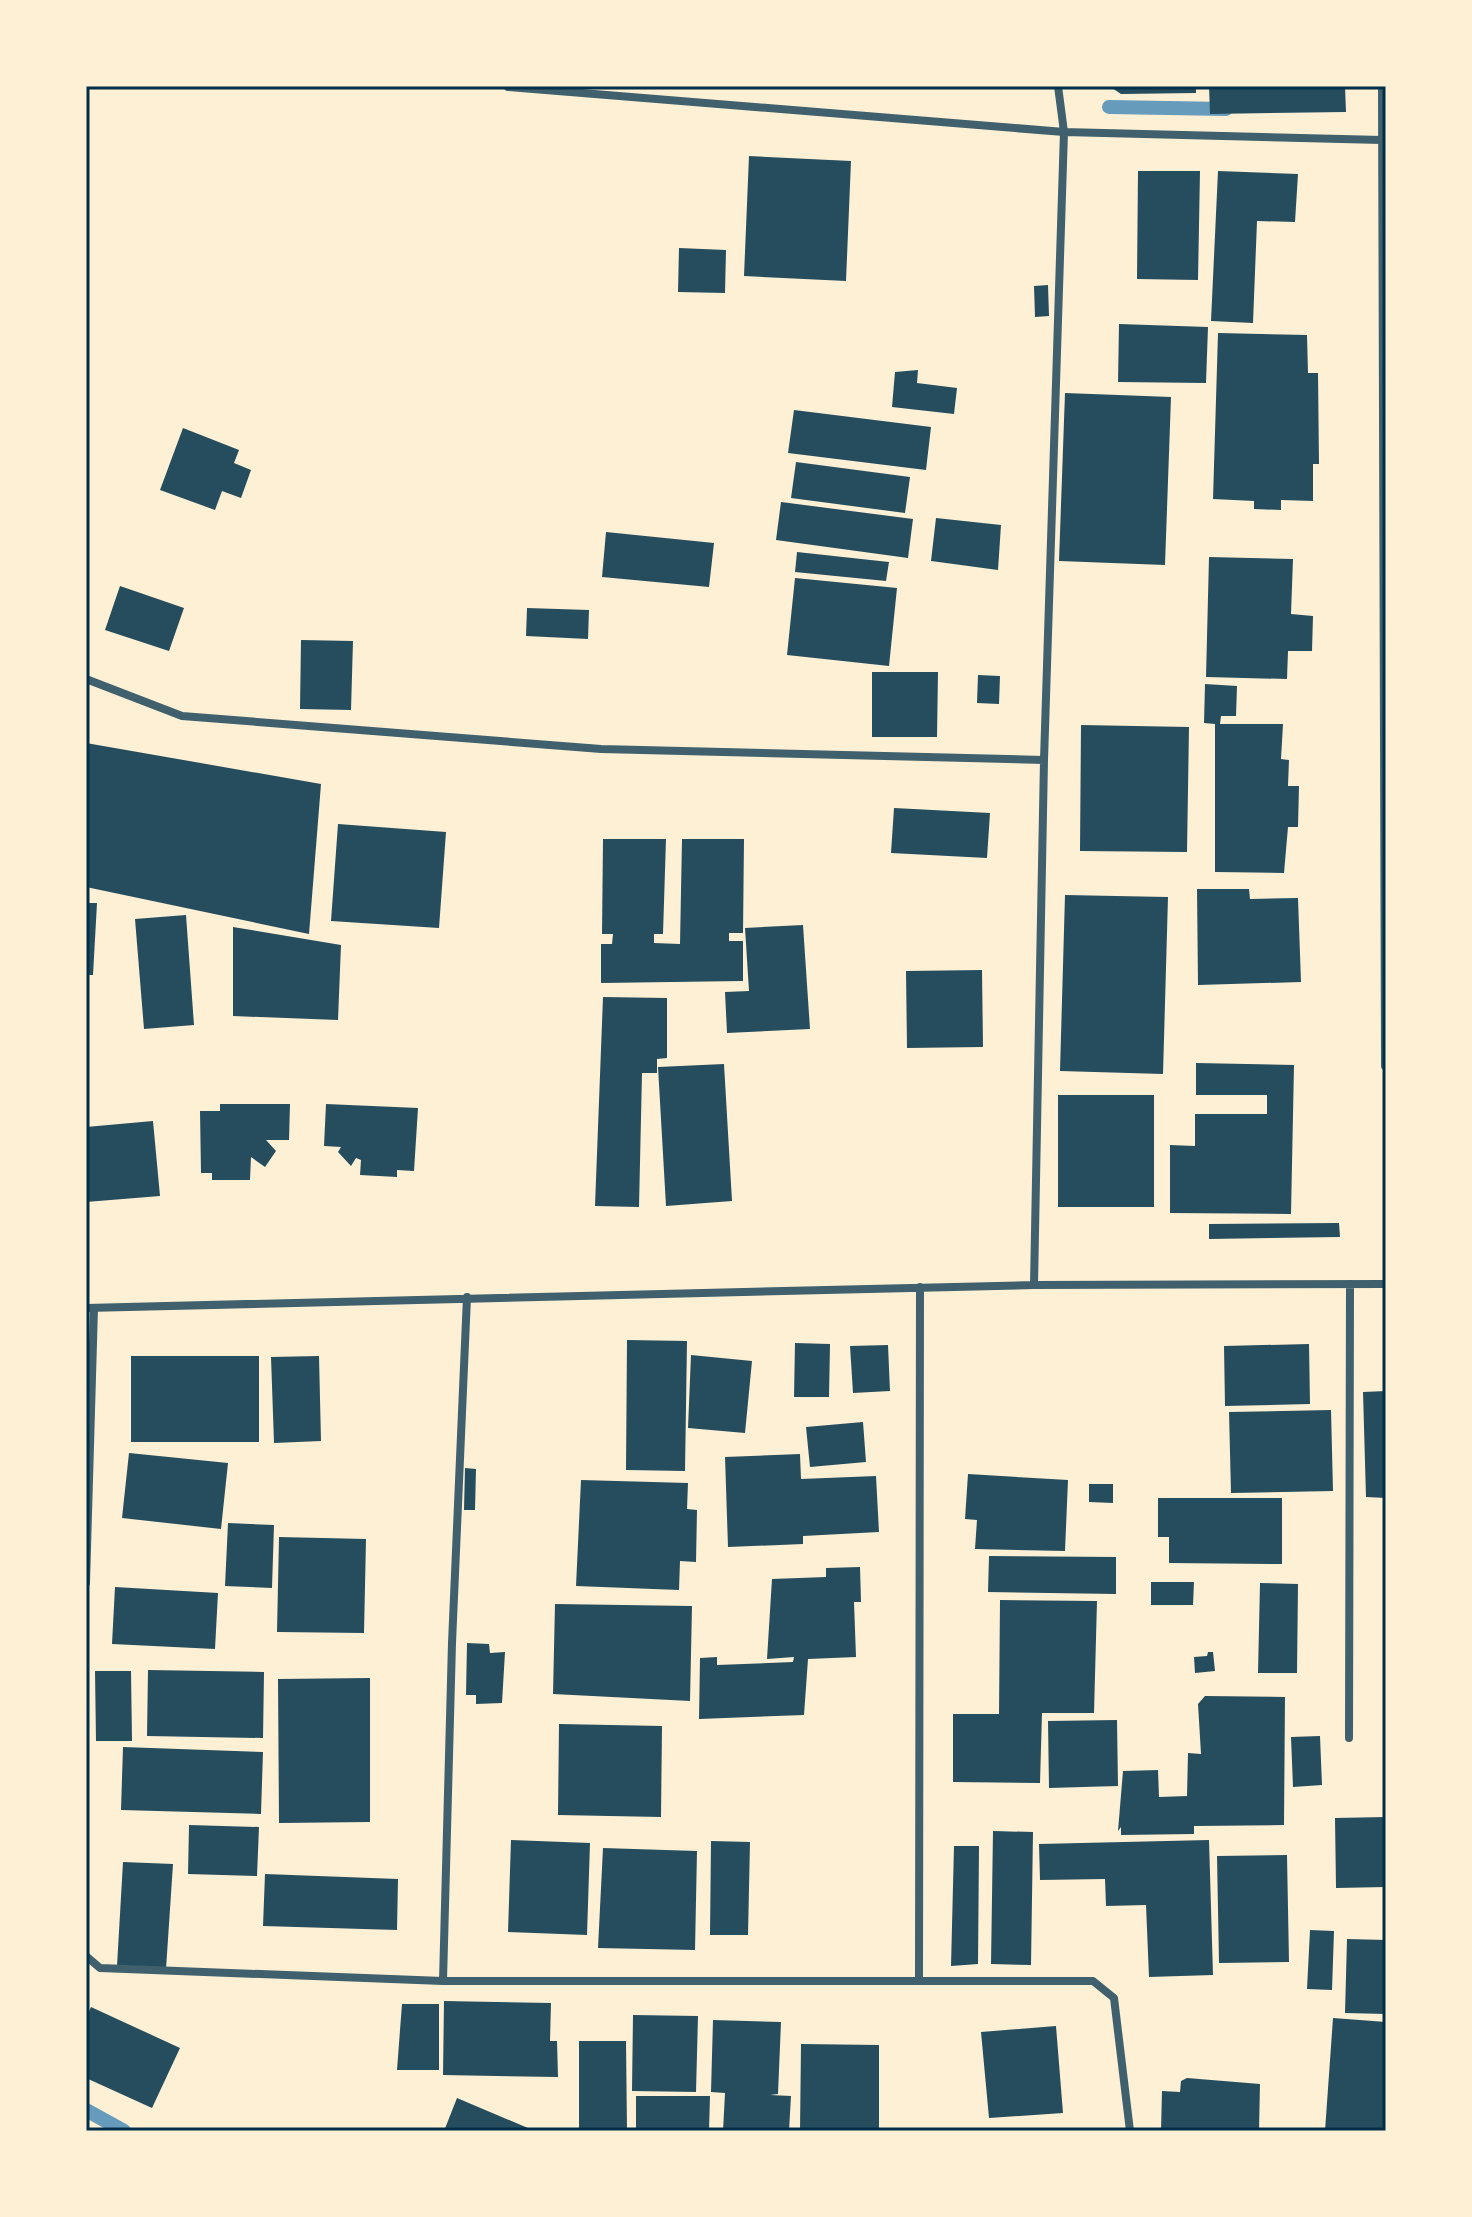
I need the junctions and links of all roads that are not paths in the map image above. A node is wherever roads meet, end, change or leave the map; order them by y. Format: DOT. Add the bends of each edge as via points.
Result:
graph roads {
  1 [pos="1058,86"];
  2 [pos="1382,86"];
  3 [pos="508,87"];
  4 [pos="1064,132"];
  5 [pos="1382,140"];
  6 [pos="86,679"];
  7 [pos="1044,760"];
  8 [pos="1385,1066"];
  9 [pos="1350,1284"];
  10 [pos="1386,1284"];
  11 [pos="1034,1285"];
  12 [pos="920,1287"];
  13 [pos="467,1297"];
  14 [pos="90,1308"];
  15 [pos="86,1583"];
  16 [pos="1349,1738"];
  17 [pos="86,1956"];
  18 [pos="919,1980"];
  19 [pos="443,1981"];
  20 [pos="1130,2131"];
  1 -- 4 [label="street"];
  2 -- 5 [label="street"];
  3 -- 4 [label="street"];
  4 -- 5 [label="street"];
  4 -- 7 [label="street"];
  5 -- 8 [label="street"];
  6 -- 7 [label="street" via="182,716 601,749"];
  7 -- 11 [label="street"];
  9 -- 10 [label="street"];
  9 -- 11 [label="street"];
  9 -- 16 [label="street"];
  11 -- 12 [label="street"];
  12 -- 13 [label="street"];
  12 -- 18 [label="street"];
  13 -- 14 [label="street"];
  13 -- 19 [label="street"];
  14 -- 15 [label="street"];
  17 -- 19 [label="street" via="100,1968"];
  18 -- 19 [label="street"];
  18 -- 20 [label="street" via="1093,1981 1114,1998"];
}
